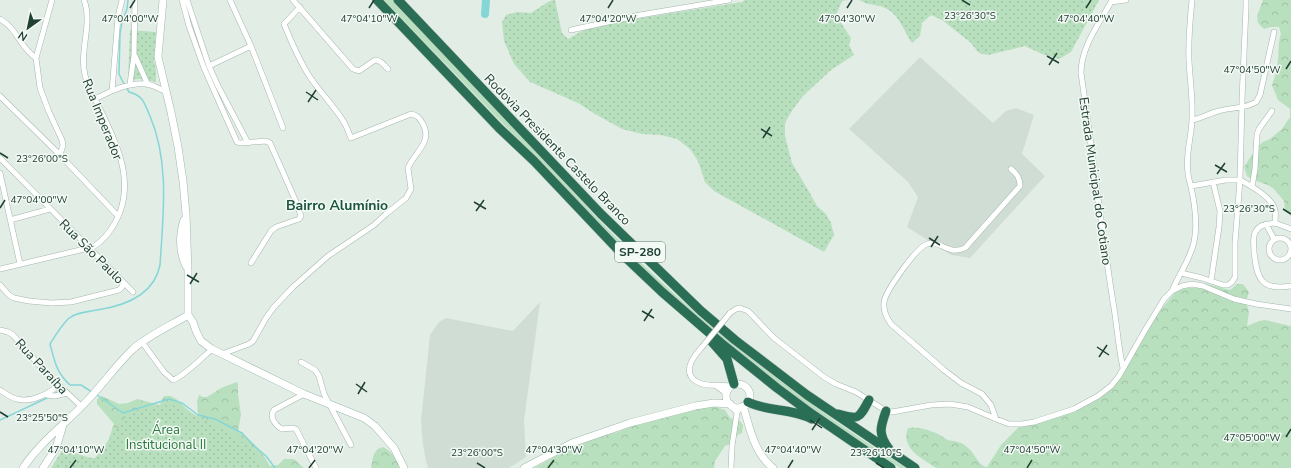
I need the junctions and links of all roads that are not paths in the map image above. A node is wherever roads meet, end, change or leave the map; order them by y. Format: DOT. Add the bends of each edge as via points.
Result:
graph roads {
  1 [pos="52,0"];
  2 [pos="84,0"];
  3 [pos="122,0"];
  4 [pos="135,0"];
  5 [pos="163,0"];
  6 [pos="182,0"];
  7 [pos="187,0"];
  8 [pos="230,0"];
  9 [pos="293,0"];
  10 [pos="374,0"];
  11 [pos="377,0"];
  12 [pos="398,0"];
  13 [pos="729,0"];
  14 [pos="1126,0"];
  15 [pos="1192,0"];
  16 [pos="1246,0"];
  17 [pos="1112,1"];
  18 [pos="300,7"];
  19 [pos="385,8"];
  20 [pos="0,19"];
  21 [pos="571,30"];
  22 [pos="1274,32"];
  23 [pos="251,46"];
  24 [pos="134,55"];
  25 [pos="36,58"];
  26 [pos="209,66"];
  27 [pos="388,69"];
  28 [pos="130,84"];
  29 [pos="148,85"];
  30 [pos="112,91"];
  31 [pos="165,91"];
  32 [pos="0,96"];
  33 [pos="95,99"];
  34 [pos="1242,107"];
  35 [pos="1272,111"];
  36 [pos="1192,120"];
  37 [pos="239,126"];
  38 [pos="283,128"];
  39 [pos="232,129"];
  40 [pos="248,143"];
  41 [pos="60,155"];
  42 [pos="0,158"];
  43 [pos="1011,169"];
  44 [pos="0,173"];
  45 [pos="1240,180"];
  46 [pos="1213,182"];
  47 [pos="1191,186"];
  48 [pos="1252,187"];
  49 [pos="50,209"];
  50 [pos="118,216"];
  51 [pos="10,220"];
  52 [pos="1275,223"];
  53 [pos="1266,224"];
  54 [pos="1291,230"];
  55 [pos="1274,239"];
  56 [pos="89,248"];
  57 [pos="251,263"];
  58 [pos="20,264"];
  59 [pos="0,269"];
  60 [pos="1182,273"];
  61 [pos="1211,281"];
  62 [pos="124,283"];
  63 [pos="0,285"];
  64 [pos="1291,286"];
  65 [pos="1172,291"];
  66 [pos="133,292"];
  67 [pos="662,292"];
  68 [pos="1291,309"];
  69 [pos="188,315"];
  70 [pos="0,330"];
  71 [pos="142,342"];
  72 [pos="212,349"];
  73 [pos="222,354"];
  74 [pos="301,362"];
  75 [pos="1123,368"];
  76 [pos="715,384"];
  77 [pos="59,385"];
  78 [pos="732,385"];
  79 [pos="0,390"];
  80 [pos="67,393"];
  81 [pos="726,393"];
  82 [pos="304,394"];
  83 [pos="45,395"];
  84 [pos="869,400"];
  85 [pos="714,403"];
  86 [pos="330,404"];
  87 [pos="738,406"];
  88 [pos="82,407"];
  89 [pos="886,410"];
  90 [pos="830,411"];
  91 [pos="996,419"];
  92 [pos="63,425"];
  93 [pos="351,445"];
  94 [pos="892,453"];
  95 [pos="879,460"];
  96 [pos="23,468"];
  97 [pos="43,468"];
  98 [pos="316,468"];
  99 [pos="404,468"];
  100 [pos="524,468"];
  101 [pos="731,468"];
  102 [pos="773,468"];
  103 [pos="891,468"];
  104 [pos="914,468"];
  1 -- 25 [label="street"];
  2 -- 33 [label="street, Rua Imperador" via="88,18 83,61 85,75"];
  3 -- 30 [label="street" via="118,17"];
  4 -- 24 [label="street"];
  5 -- 31 [label="street" via="158,57"];
  6 -- 39 [label="street" via="204,68"];
  7 -- 26 [label="street"];
  8 -- 23 [label="street"];
  9 -- 18 [label="street"];
  10 -- 19 [label="highway"];
  11 -- 19 [label="highway, Rodovia Presidente Castelo Branco / SP-280"];
  12 -- 90 [label="highway, Rodovia Presidente Castelo Branco / SP-280" via="601,214 669,281 735,340"];
  13 -- 21 [label="street"];
  14 -- 17 [label="street"];
  15 -- 36 [label="street" via="1189,59"];
  16 -- 34 [label="street"];
  17 -- 75 [label="street, Estrada Municipal do Cotiano" via="1089,41 1081,64 1081,73"];
  18 -- 27 [label="street" via="353,69 359,71 375,60 380,61"];
  18 -- 73 [label="street" via="284,24 308,74 345,124 351,138 411,114 418,117 424,126 426,137 408,168 411,185 409,194 374,225 306,274 274,307 253,341"];
  19 -- 67 [label="highway, Rodovia Presidente Castelo Branco / SP-280" via="499,128"];
  20 -- 25 [label="street" via="9,25 25,49"];
  22 -- 34 [label="street" via="1258,99"];
  23 -- 26 [label="street"];
  23 -- 38 [label="street"];
  24 -- 28 [label="street"];
  24 -- 29 [label="street"];
  25 -- 41 [label="street" via="40,88 62,140"];
  26 -- 37 [label="street"];
  28 -- 29 [label="street"];
  28 -- 30 [label="street"];
  29 -- 31 [label="street"];
  30 -- 33 [label="street"];
  31 -- 69 [label="street" via="183,181"];
  32 -- 41 [label="street"];
  33 -- 50 [label="street, Rua Imperador" via="120,155 124,193"];
  34 -- 36 [label="street" via="1218,111"];
  34 -- 45 [label="street"];
  35 -- 48 [label="street" via="1257,134"];
  36 -- 47 [label="street" via="1188,158"];
  37 -- 39 [label="street"];
  37 -- 40 [label="street"];
  39 -- 40 [label="street" via="237,142"];
  40 -- 57 [label="street" via="270,143 301,216 271,231"];
  41 -- 50 [label="street"];
  42 -- 49 [label="street, Rua São Paulo"];
  43 -- 91 [label="street" via="1020,180 1020,186 965,248 958,251 935,243 925,245 918,250 891,285 884,303 886,318 891,324 944,370 982,394"];
  44 -- 51 [label="street"];
  45 -- 46 [label="street"];
  45 -- 48 [label="street"];
  45 -- 61 [label="street" via="1234,277 1228,285"];
  46 -- 47 [label="street"];
  46 -- 61 [label="street" via="1220,211"];
  47 -- 60 [label="street" via="1196,227 1193,246"];
  48 -- 52 [label="street" via="1272,203 1275,209"];
  49 -- 51 [label="street"];
  49 -- 56 [label="street, Rua São Paulo"];
  50 -- 56 [label="street, Rua Imperador" via="106,236 93,248"];
  51 -- 58 [label="street"];
  52 -- 53 [label="street"];
  52 -- 54 [label="street"];
  53 -- 55 [label="street"];
  53 -- 64 [label="street" via="1258,228 1254,237 1258,275 1266,285"];
  55 -- 55 [label="street" via="1288,242 1291,251 1285,259 1277,260 1270,255 1270,246"];
  56 -- 58 [label="street"];
  56 -- 62 [label="street, Rua São Paulo"];
  58 -- 59 [label="street"];
  60 -- 61 [label="street"];
  60 -- 65 [label="street"];
  62 -- 63 [label="street" via="119,290 60,303 20,300 9,295"];
  62 -- 66 [label="street, Rua São Paulo"];
  65 -- 68 [label="street" via="1192,284 1234,299"];
  65 -- 75 [label="street" via="1164,299"];
  67 -- 78 [label="highway" via="727,359"];
  67 -- 95 [label="highway, Rodovia Presidente Castelo Branco / SP-280" via="777,388"];
  69 -- 71 [label="street"];
  69 -- 72 [label="street" via="201,340"];
  70 -- 77 [label="street, Rua Paraíba" via="13,335"];
  71 -- 72 [label="street" via="173,380"];
  71 -- 88 [label="street"];
  72 -- 73 [label="street"];
  73 -- 82 [label="street"];
  74 -- 86 [label="street" via="315,370"];
  75 -- 91 [label="street" via="1111,386 1074,409 1022,424 1009,424"];
  76 -- 78 [label="street"];
  76 -- 81 [label="street"];
  76 -- 84 [label="street, bridge" via="699,383 692,379 689,372 690,364 730,313 740,308 748,311 774,338 829,380"];
  77 -- 80 [label="street, Rua Paraíba"];
  77 -- 83 [label="street"];
  78 -- 81 [label="street"];
  78 -- 87 [label="street" via="741,384 747,388 750,395"];
  79 -- 83 [label="street" via="19,400"];
  80 -- 83 [label="street"];
  80 -- 88 [label="street, Rua Paraíba"];
  81 -- 85 [label="street"];
  81 -- 87 [label="street" via="727,401"];
  82 -- 86 [label="street"];
  82 -- 98 [label="street" via="274,410 272,417 282,429 296,429"];
  84 -- 89 [label="street"];
  84 -- 90 [label="highway" via="861,414 855,418"];
  85 -- 87 [label="street"];
  85 -- 100 [label="street" via="662,414 598,433 557,450"];
  86 -- 93 [label="street"];
  86 -- 99 [label="street" via="364,418 375,426 394,448"];
  87 -- 95 [label="highway" via="756,405 809,417"];
  87 -- 101 [label="street"];
  87 -- 102 [label="street" via="755,444"];
  88 -- 92 [label="street"];
  89 -- 91 [label="street" via="892,412 950,404 968,407"];
  89 -- 94 [label="highway" via="882,439"];
  90 -- 94 [label="highway, Rodovia Presidente Castelo Branco / SP-280"];
  92 -- 96 [label="street" via="45,440"];
  92 -- 97 [label="street" via="56,448"];
  94 -- 104 [label="highway, Rodovia Presidente Castelo Branco / SP-280"];
  95 -- 103 [label="highway, Rodovia Presidente Castelo Branco / SP-280"];
}
